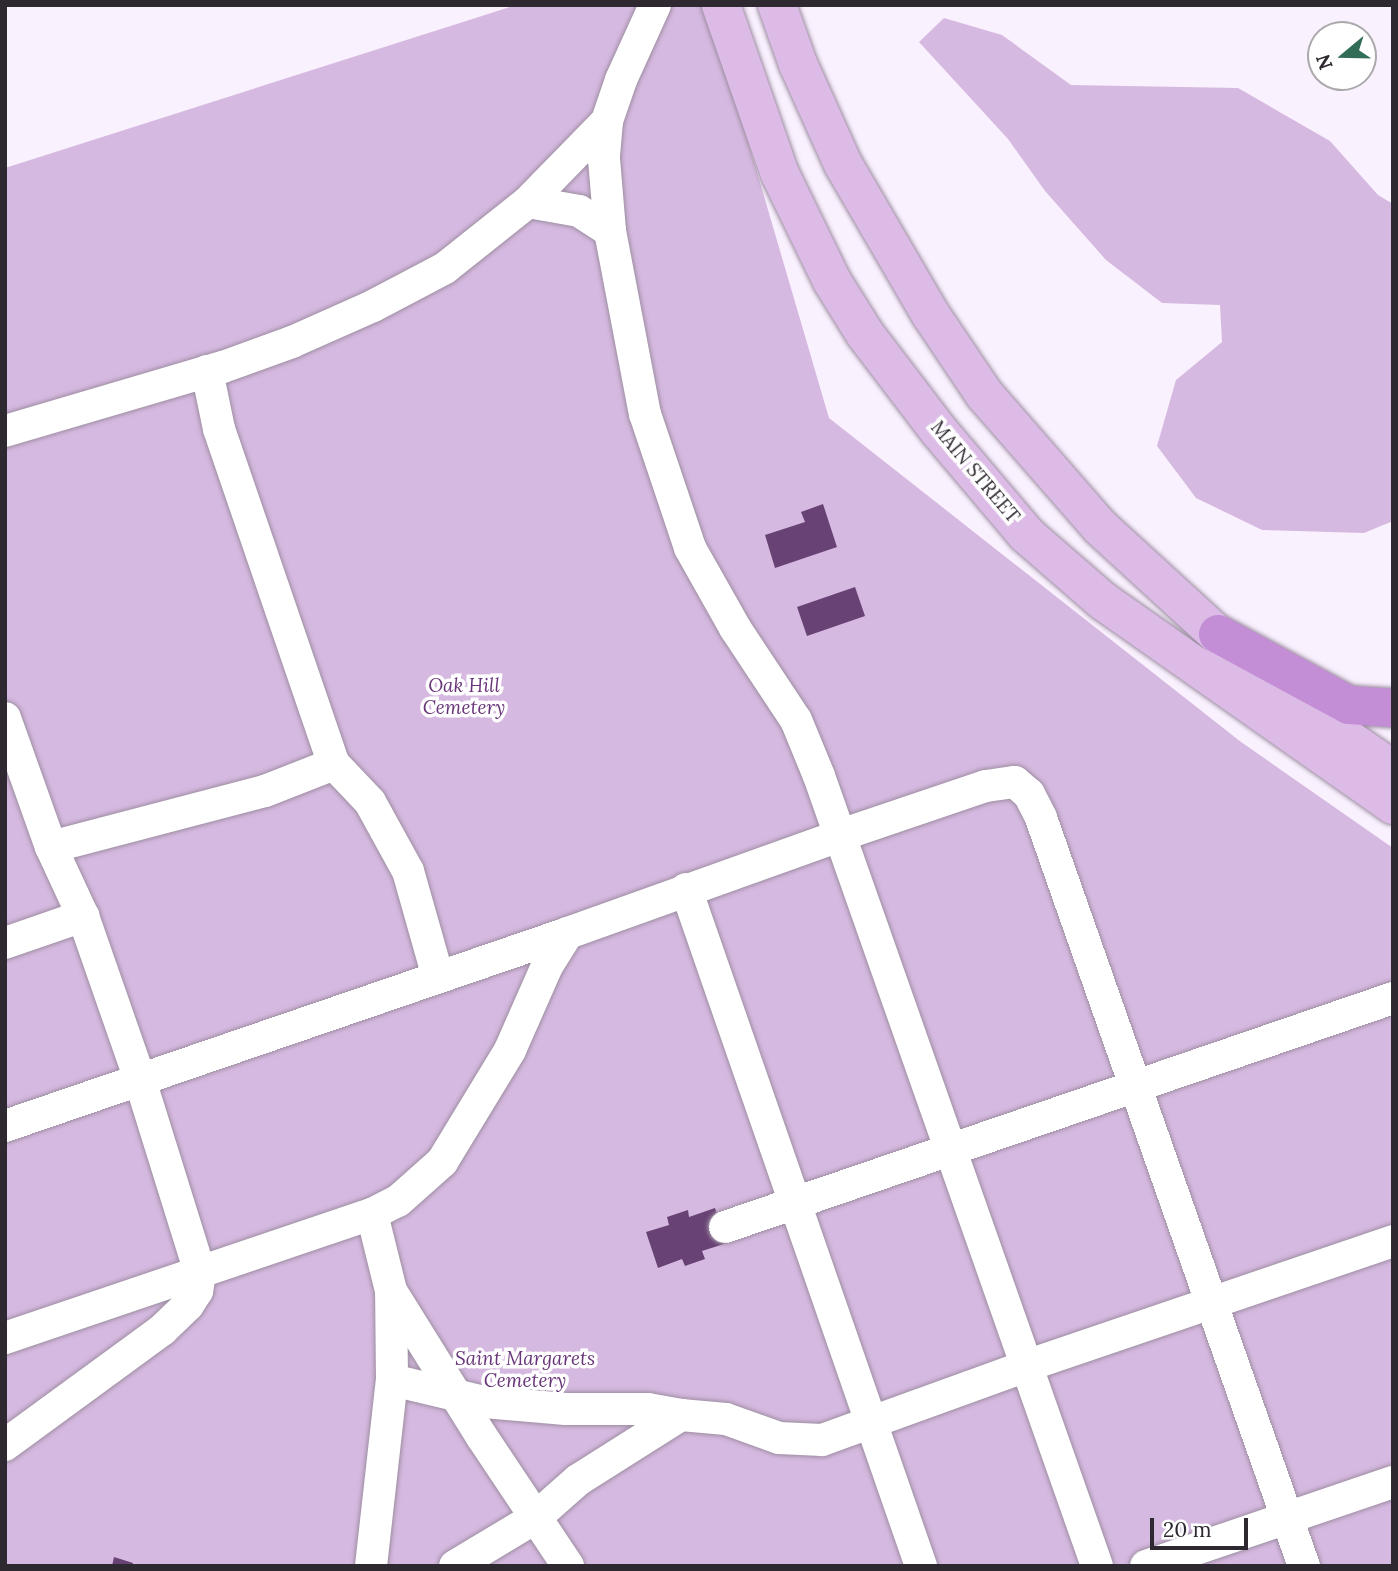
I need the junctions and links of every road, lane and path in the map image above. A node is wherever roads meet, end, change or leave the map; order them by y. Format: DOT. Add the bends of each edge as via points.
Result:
graph roads {
  1 [pos="655,5"];
  2 [pos="721,5"];
  3 [pos="777,5"];
  4 [pos="607,121"];
  5 [pos="528,202"];
  6 [pos="610,231"];
  7 [pos="207,371"];
  8 [pos="5,431"];
  9 [pos="1218,634"];
  10 [pos="1393,708"];
  11 [pos="5,718"];
  12 [pos="334,764"];
  13 [pos="1393,770"];
  14 [pos="14,771"];
  15 [pos="1393,805"];
  16 [pos="841,835"];
  17 [pos="51,847"];
  18 [pos="687,889"];
  19 [pos="83,916"];
  20 [pos="568,933"];
  21 [pos="5,943"];
  22 [pos="438,977"];
  23 [pos="1393,998"];
  24 [pos="140,1080"];
  25 [pos="1137,1086"];
  26 [pos="5,1126"];
  27 [pos="949,1149"];
  28 [pos="795,1203"];
  29 [pos="372,1214"];
  30 [pos="725,1227"];
  31 [pos="1393,1241"];
  32 [pos="200,1273"];
  33 [pos="391,1291"];
  34 [pos="1213,1303"];
  35 [pos="5,1338"];
  36 [pos="1026,1366"];
  37 [pos="392,1380"];
  38 [pos="455,1394"];
  39 [pos="681,1415"];
  40 [pos="869,1423"];
  41 [pos="5,1446"];
  42 [pos="1393,1482"];
  43 [pos="1286,1517"];
  44 [pos="535,1518"];
  45 [pos="371,1566"];
  46 [pos="455,1566"];
  47 [pos="568,1566"];
  48 [pos="921,1566"];
  49 [pos="1097,1566"];
  50 [pos="1146,1566"];
  51 [pos="1304,1566"];
  1 -- 4 [label="lane"];
  2 -- 15 [label="main road, MAIN STREET" via="780,174 822,260 865,334 939,431 1027,535 1103,601"];
  3 -- 9 [label="main road" via="843,164 930,315 984,394 1100,527"];
  4 -- 5 [label="lane"];
  4 -- 6 [label="lane" via="604,159"];
  5 -- 6 [label="lane" via="579,211"];
  5 -- 7 [label="lane" via="444,268 373,306 292,342"];
  6 -- 16 [label="lane" via="642,402 690,548 735,628 796,720"];
  7 -- 8 [label="lane"];
  7 -- 12 [label="lane" via="219,429"];
  9 -- 10 [label="highway" via="1349,705"];
  9 -- 13 [label="main road" via="1279,691"];
  11 -- 14 [label="lane"];
  12 -- 17 [label="lane" via="265,791"];
  12 -- 22 [label="lane" via="370,802 408,871"];
  14 -- 17 [label="lane"];
  16 -- 18 [label="lane"];
  16 -- 25 [label="lane" via="986,786 1015,782 1028,794 1041,818"];
  16 -- 27 [label="lane"];
  17 -- 19 [label="lane"];
  18 -- 20 [label="lane"];
  18 -- 28 [label="lane"];
  19 -- 21 [label="lane"];
  19 -- 24 [label="lane"];
  20 -- 22 [label="lane"];
  20 -- 29 [label="lane" via="547,966 510,1051 442,1162 398,1201"];
  22 -- 24 [label="lane"];
  23 -- 25 [label="lane"];
  24 -- 26 [label="lane"];
  24 -- 32 [label="lane"];
  25 -- 27 [label="lane"];
  25 -- 34 [label="lane"];
  27 -- 28 [label="lane"];
  27 -- 36 [label="lane"];
  28 -- 30 [label="lane"];
  28 -- 40 [label="lane"];
  29 -- 32 [label="lane"];
  29 -- 33 [label="lane"];
  31 -- 34 [label="lane"];
  32 -- 35 [label="lane"];
  32 -- 41 [label="lane" via="197,1292 162,1330"];
  33 -- 37 [label="lane"];
  33 -- 38 [label="lane"];
  34 -- 36 [label="lane"];
  34 -- 43 [label="lane"];
  36 -- 40 [label="lane"];
  36 -- 49 [label="lane"];
  37 -- 38 [label="lane"];
  37 -- 45 [label="lane"];
  38 -- 39 [label="lane" via="484,1402 648,1409"];
  38 -- 44 [label="lane"];
  39 -- 40 [label="lane" via="726,1419 779,1438 799,1440 822,1440"];
  39 -- 44 [label="lane" via="578,1480"];
  40 -- 48 [label="lane"];
  42 -- 43 [label="lane"];
  43 -- 50 [label="lane"];
  43 -- 51 [label="lane"];
  44 -- 46 [label="lane"];
  44 -- 47 [label="lane"];
}
